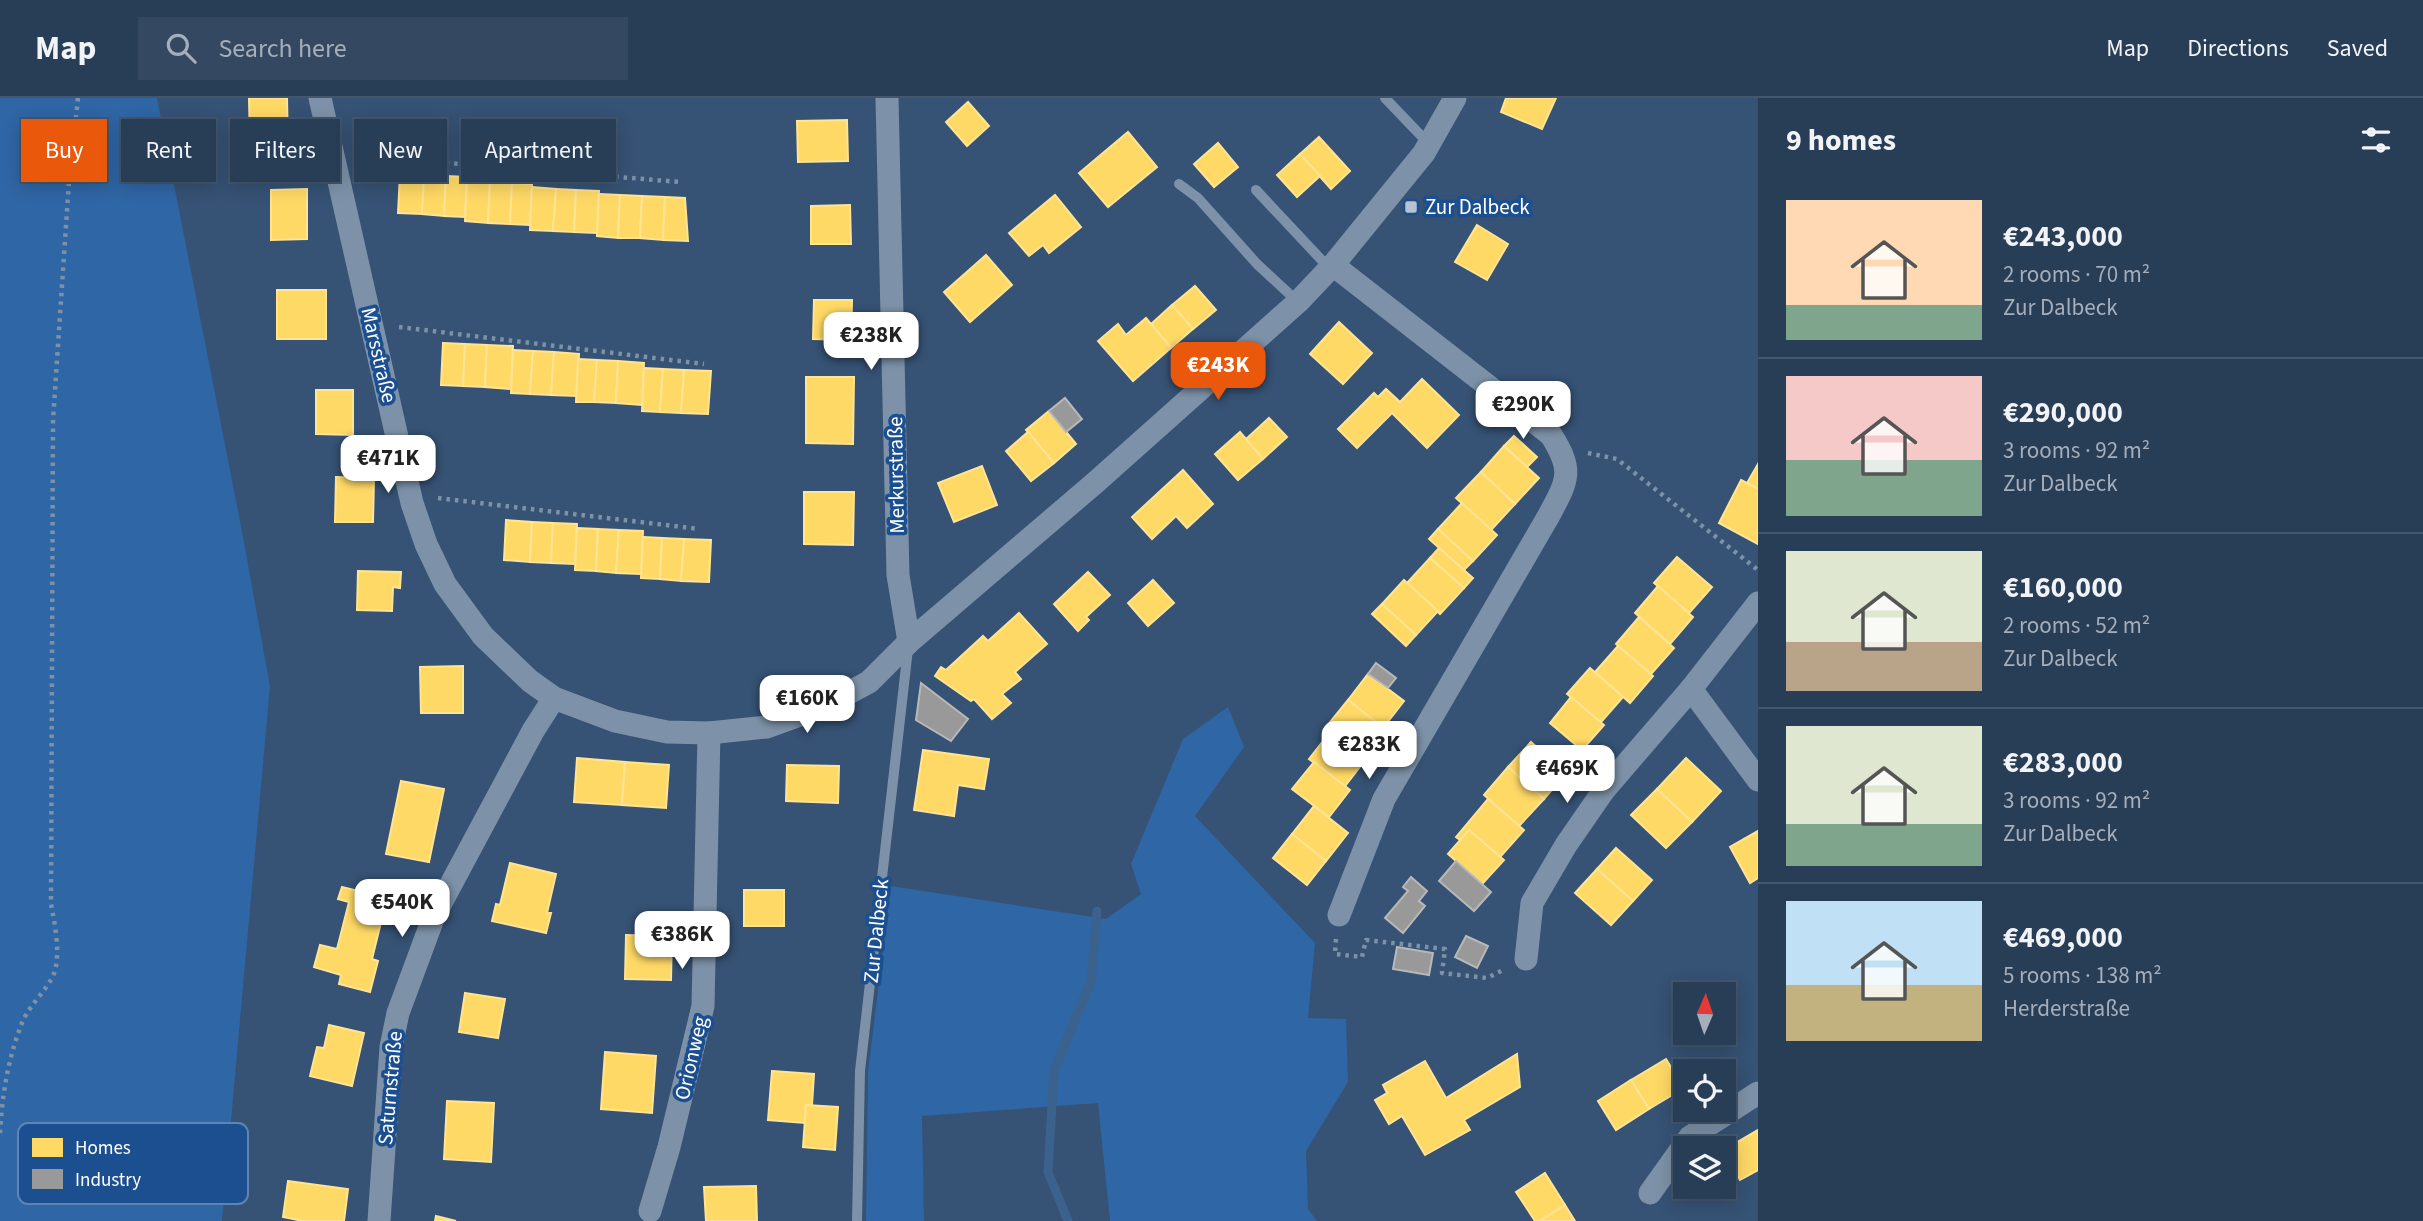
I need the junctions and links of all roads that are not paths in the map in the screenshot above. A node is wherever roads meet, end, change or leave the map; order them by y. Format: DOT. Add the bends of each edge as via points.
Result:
graph roads {
  1 [pos="320,98"];
  2 [pos="887,98"];
  3 [pos="1385,98"];
  4 [pos="1455,98"];
  5 [pos="1429,144"];
  6 [pos="1179,184"];
  7 [pos="1256,190"];
  8 [pos="1331,267"];
  9 [pos="1298,302"];
  10 [pos="1758,603"];
  11 [pos="909,642"];
  12 [pos="1691,689"];
  13 [pos="554,698"];
  14 [pos="709,733"];
  15 [pos="1758,780"];
  16 [pos="1339,915"];
  17 [pos="1527,960"];
  18 [pos="1758,1093"];
  19 [pos="1650,1193"];
  20 [pos="650,1210"];
  21 [pos="379,1221"];
  22 [pos="857,1221"];
  1 -- 13 [label="street, Marsstraße" via="412,503 426,544 445,584 483,635"];
  2 -- 11 [label="street, Merkurstraße" via="898,575"];
  3 -- 5 [label="lane"];
  4 -- 5 [label="street"];
  5 -- 8 [label="street"];
  6 -- 9 [label="lane"];
  7 -- 8 [label="lane"];
  8 -- 9 [label="street"];
  8 -- 16 [label="street" via="1550,435 1568,472 1560,496 1384,799"];
  9 -- 11 [label="street"];
  10 -- 12 [label="street"];
  11 -- 14 [label="street" via="869,682 822,707 767,727"];
  11 -- 22 [label="lane, Zur Dalbeck" via="860,1072"];
  12 -- 15 [label="street"];
  12 -- 17 [label="street" via="1604,790 1566,845 1532,903"];
  13 -- 14 [label="street, Marsstraße" via="615,721 667,732"];
  13 -- 21 [label="street, Saturnstraße" via="434,916 398,1013 391,1047"];
  14 -- 20 [label="street, Orionweg" via="703,1006"];
  18 -- 19 [label="street" via="1689,1137"];
}
